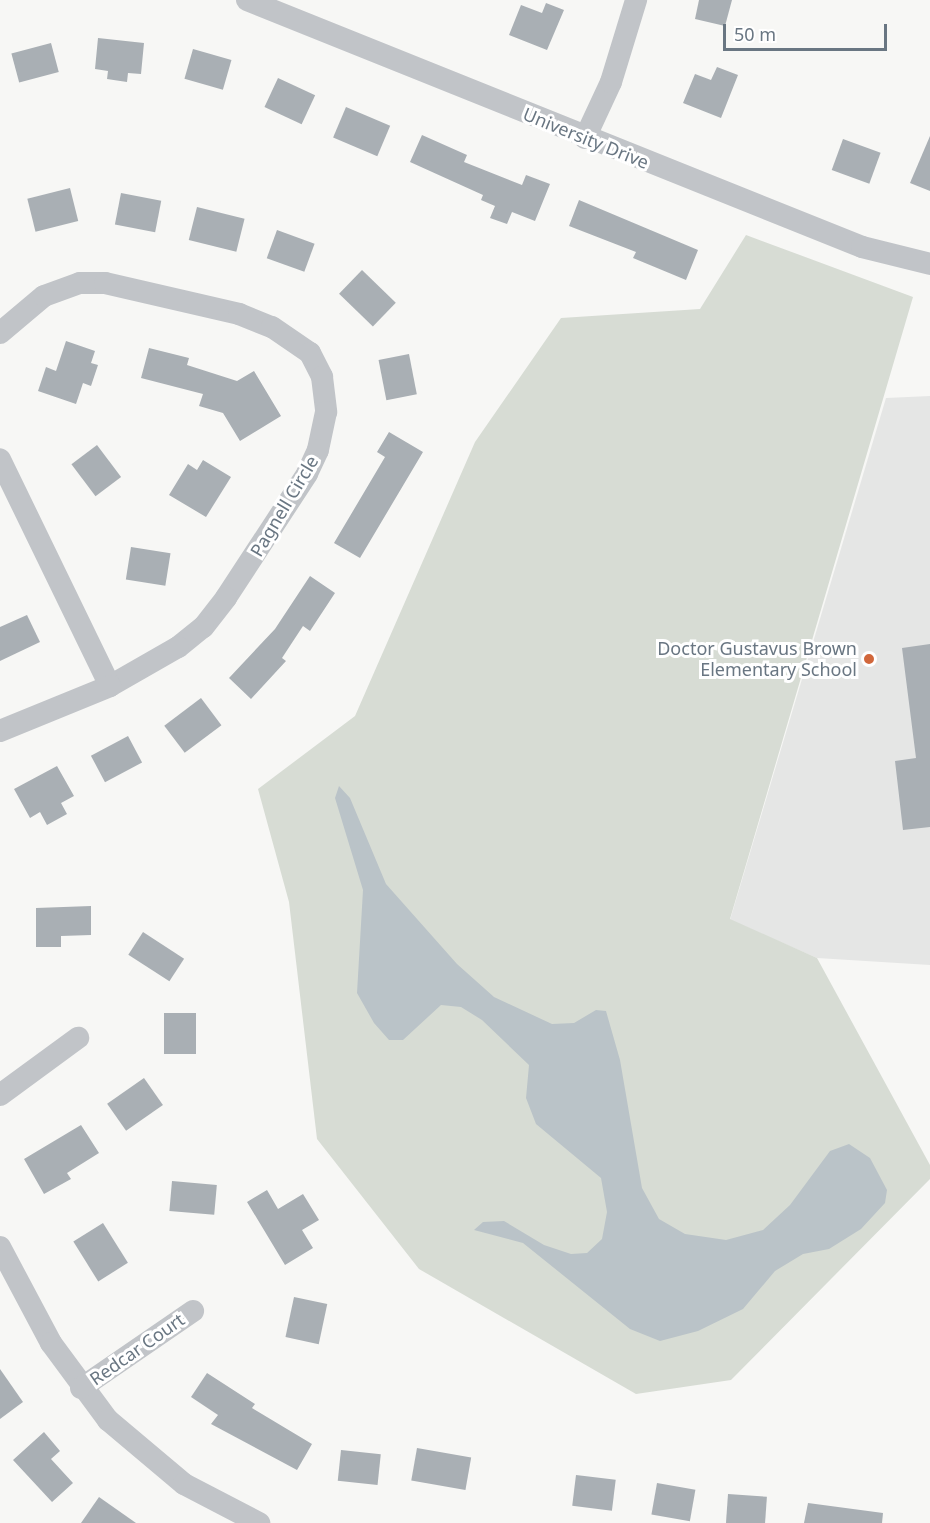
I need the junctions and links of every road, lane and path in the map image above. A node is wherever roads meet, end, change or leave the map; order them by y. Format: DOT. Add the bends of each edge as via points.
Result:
graph roads {
  1 [pos="247,0"];
  2 [pos="636,0"];
  3 [pos="275,5"];
  4 [pos="585,138"];
  5 [pos="930,264"];
  6 [pos="0,333"];
  7 [pos="0,459"];
  8 [pos="110,686"];
  9 [pos="0,731"];
  10 [pos="78,1038"];
  11 [pos="0,1095"];
  12 [pos="0,1247"];
  13 [pos="193,1311"];
  14 [pos="81,1388"];
  15 [pos="259,1523"];
  1 -- 3 [label="street, University Drive"];
  2 -- 4 [label="street" via="611,82"];
  3 -- 4 [label="street, University Drive"];
  4 -- 5 [label="street, University Drive" via="862,247"];
  6 -- 8 [label="street, Pagnell Circle" via="26,308 62,286 105,283 239,314 272,327 310,353 322,377 326,412 318,450 233,588 203,627 178,647"];
  7 -- 8 [label="street"];
  8 -- 9 [label="street, Pagnell Circle"];
  10 -- 11 [label="street"];
  12 -- 14 [label="street"];
  13 -- 14 [label="street, Redcar Court"];
  14 -- 15 [label="street" via="138,1448 184,1484"];
}
